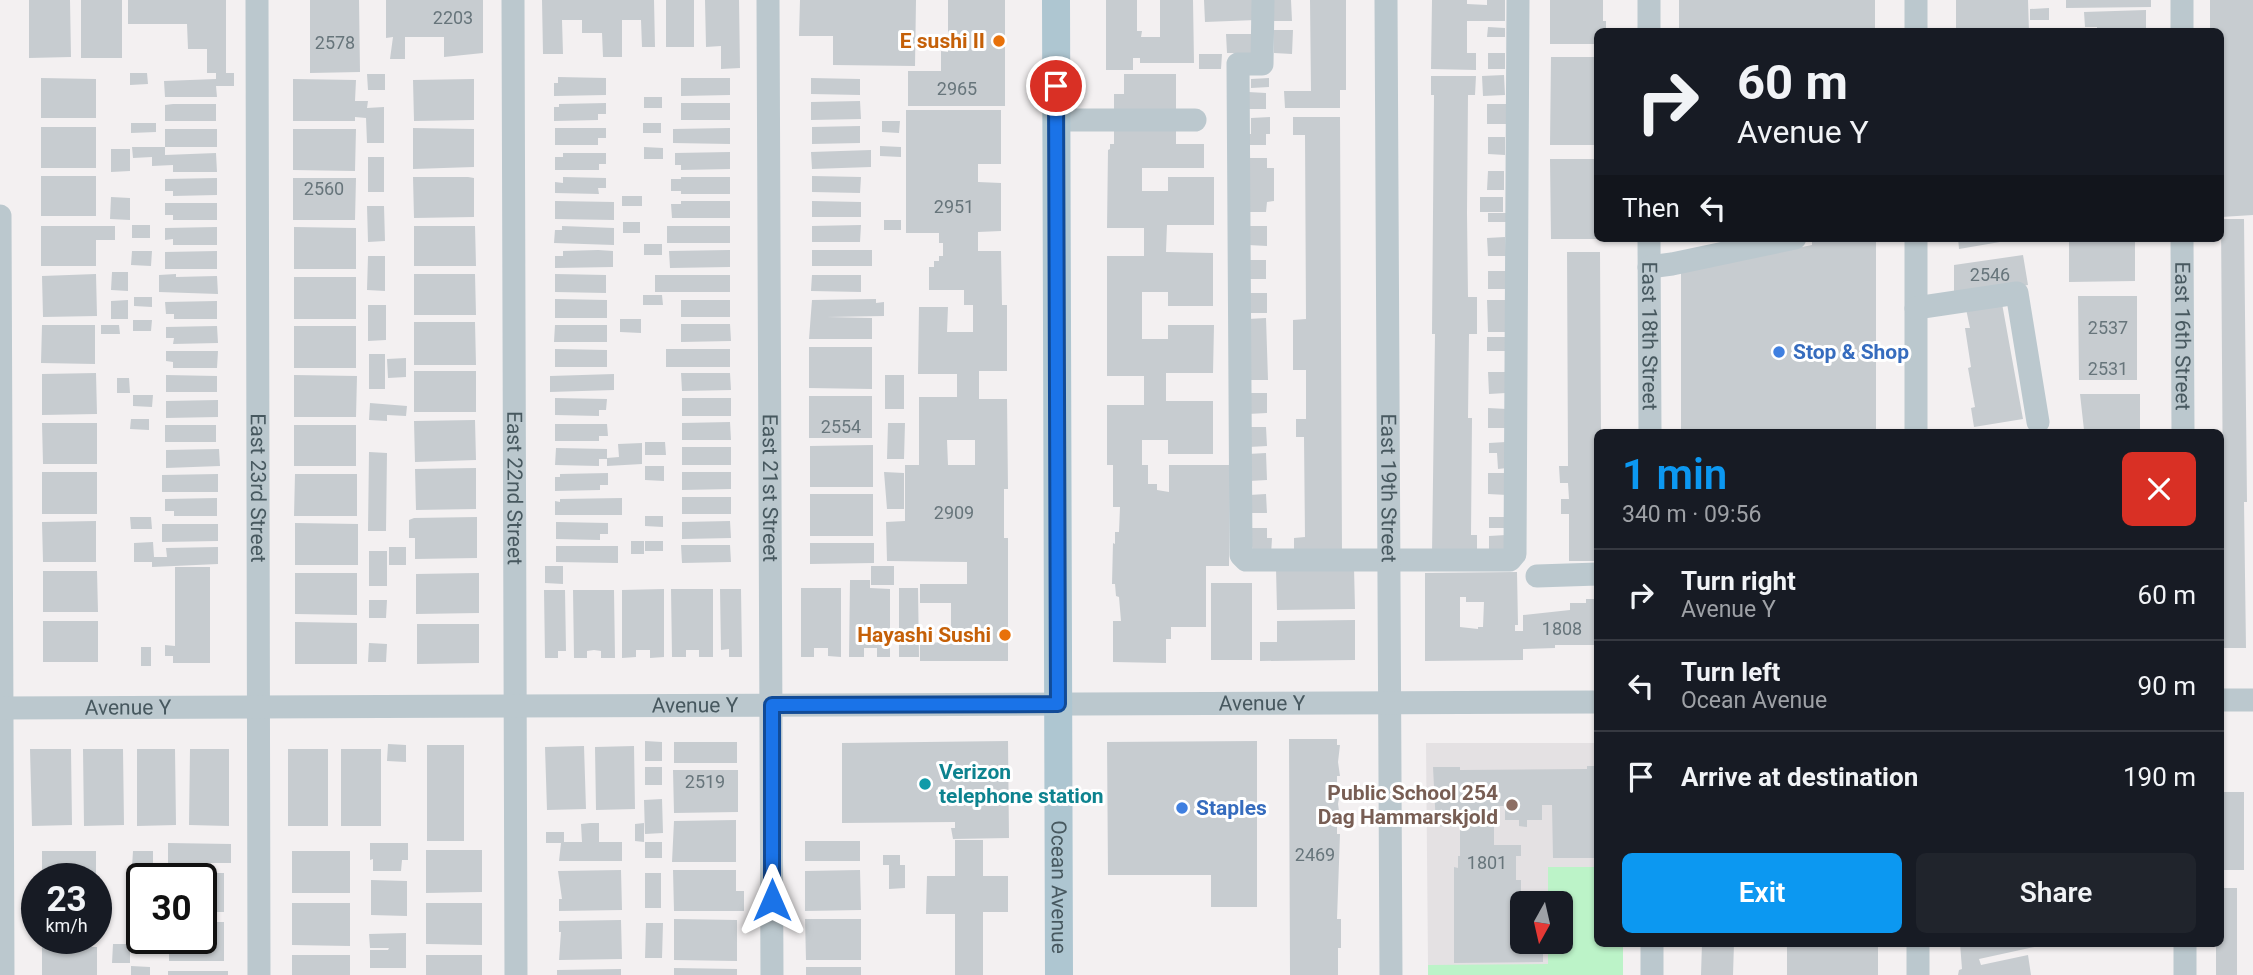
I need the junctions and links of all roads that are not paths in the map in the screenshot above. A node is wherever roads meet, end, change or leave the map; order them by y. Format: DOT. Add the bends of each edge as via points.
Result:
graph roads {
  1 [pos="257,0"];
  2 [pos="513,0"];
  3 [pos="768,0"];
  4 [pos="1056,0"];
  5 [pos="1263,0"];
  6 [pos="1386,0"];
  7 [pos="1518,0"];
  8 [pos="1649,0"];
  9 [pos="1916,0"];
  10 [pos="2182,0"];
  11 [pos="1649,28"];
  12 [pos="1916,28"];
  13 [pos="2182,28"];
  14 [pos="1056,120"];
  15 [pos="1195,120"];
  16 [pos="0,216"];
  17 [pos="1649,242"];
  18 [pos="1776,242"];
  19 [pos="1916,242"];
  20 [pos="2182,242"];
  21 [pos="1649,267"];
  22 [pos="1916,309"];
  23 [pos="2038,422"];
  24 [pos="1650,429"];
  25 [pos="1916,429"];
  26 [pos="2183,429"];
  27 [pos="1388,560"];
  28 [pos="1594,574"];
  29 [pos="1537,576"];
  30 [pos="2253,699"];
  31 [pos="2224,700"];
  32 [pos="1594,702"];
  33 [pos="1390,703"];
  34 [pos="1058,704"];
  35 [pos="772,705"];
  36 [pos="515,706"];
  37 [pos="258,707"];
  38 [pos="1,708"];
  39 [pos="1652,947"];
  40 [pos="1918,947"];
  41 [pos="2185,947"];
  42 [pos="3,975"];
  43 [pos="259,975"];
  44 [pos="516,975"];
  45 [pos="772,975"];
  46 [pos="1059,975"];
  47 [pos="1391,975"];
  48 [pos="1652,975"];
  49 [pos="1919,975"];
  50 [pos="2185,975"];
  1 -- 37 [label="street, East 23rd Street"];
  2 -- 36 [label="street, East 22nd Street"];
  3 -- 35 [label="street, East 21st Street"];
  4 -- 14 [label="main road, Ocean Avenue"];
  5 -- 27 [label="street" via="1262,64 1238,64 1241,555 1246,560"];
  6 -- 27 [label="street, East 19th Street"];
  7 -- 27 [label="street" via="1515,554 1510,559"];
  8 -- 11 [label="street"];
  9 -- 12 [label="street"];
  10 -- 13 [label="street"];
  14 -- 15 [label="street"];
  14 -- 34 [label="main road, Ocean Avenue"];
  16 -- 38 [label="street"];
  17 -- 21 [label="street, East 18th Street"];
  18 -- 21 [label="street"];
  19 -- 22 [label="street"];
  20 -- 26 [label="street, East 16th Street"];
  21 -- 24 [label="street, East 18th Street"];
  22 -- 23 [label="street" via="2017,293"];
  22 -- 25 [label="street"];
  27 -- 33 [label="street, East 19th Street"];
  28 -- 29 [label="street"];
  30 -- 31 [label="street"];
  32 -- 33 [label="street, Avenue Y"];
  33 -- 34 [label="street, Avenue Y"];
  33 -- 47 [label="street, East 19th Street"];
  34 -- 35 [label="street, Avenue Y"];
  34 -- 46 [label="main road, Ocean Avenue"];
  35 -- 36 [label="street, Avenue Y"];
  35 -- 45 [label="street, East 21st Street"];
  36 -- 37 [label="street, Avenue Y"];
  36 -- 44 [label="street, East 22nd Street"];
  37 -- 38 [label="street, Avenue Y"];
  37 -- 43 [label="street, East 23rd Street"];
  38 -- 42 [label="street"];
  39 -- 48 [label="street"];
  40 -- 49 [label="street"];
  41 -- 50 [label="street"];
}
